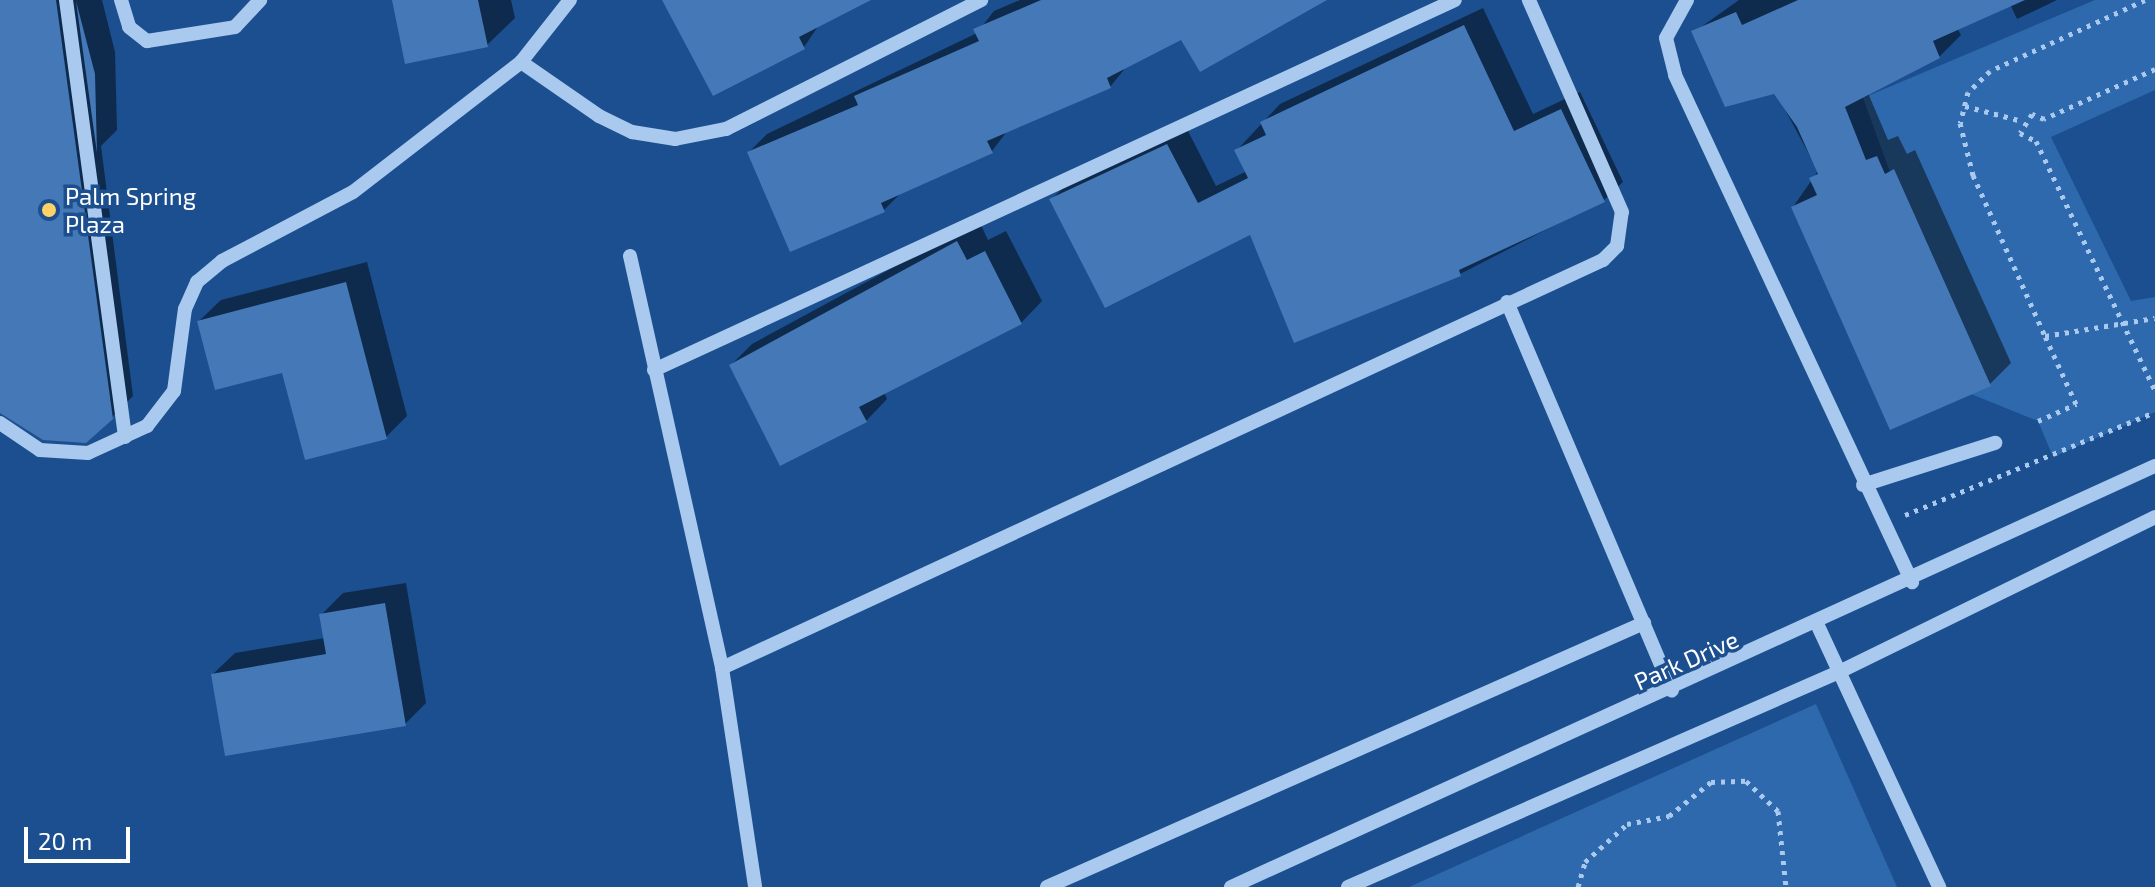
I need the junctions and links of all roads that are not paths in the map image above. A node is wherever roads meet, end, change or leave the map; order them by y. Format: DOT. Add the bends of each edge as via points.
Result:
graph roads {
  1 [pos="66,0"];
  2 [pos="121,0"];
  3 [pos="260,0"];
  4 [pos="570,0"];
  5 [pos="981,0"];
  6 [pos="1455,0"];
  7 [pos="1529,0"];
  8 [pos="1687,0"];
  9 [pos="521,62"];
  10 [pos="630,256"];
  11 [pos="1507,302"];
  12 [pos="654,370"];
  13 [pos="0,423"];
  14 [pos="125,437"];
  15 [pos="1995,443"];
  16 [pos="2155,466"];
  17 [pos="1863,485"];
  18 [pos="2155,517"];
  19 [pos="1912,582"];
  20 [pos="1644,623"];
  21 [pos="1818,626"];
  22 [pos="722,668"];
  23 [pos="1839,672"];
  24 [pos="1672,690"];
  25 [pos="755,887"];
  26 [pos="1047,887"];
  27 [pos="1234,887"];
  28 [pos="1348,887"];
  29 [pos="1939,887"];
  1 -- 14 [label="street"];
  2 -- 3 [label="street" via="129,27 147,41 235,27"];
  4 -- 9 [label="street"];
  5 -- 9 [label="street" via="726,129 675,139 632,132 599,116"];
  6 -- 12 [label="street" via="1077,181"];
  7 -- 11 [label="street" via="1622,212 1623,231 1603,260"];
  8 -- 17 [label="street" via="1666,38 1675,75"];
  9 -- 14 [label="street" via="353,192 222,261 197,282 185,309 174,391 162,411"];
  10 -- 12 [label="street"];
  11 -- 20 [label="street"];
  11 -- 22 [label="street"];
  12 -- 22 [label="street"];
  13 -- 14 [label="street" via="40,450 88,453"];
  15 -- 17 [label="street"];
  16 -- 19 [label="street, Park Drive"];
  17 -- 19 [label="street"];
  18 -- 23 [label="street"];
  19 -- 21 [label="street, Park Drive"];
  20 -- 24 [label="street"];
  20 -- 26 [label="street"];
  21 -- 23 [label="street"];
  21 -- 24 [label="street, Park Drive"];
  22 -- 25 [label="street"];
  23 -- 28 [label="street"];
  23 -- 29 [label="street"];
  24 -- 27 [label="street, Park Drive"];
}
